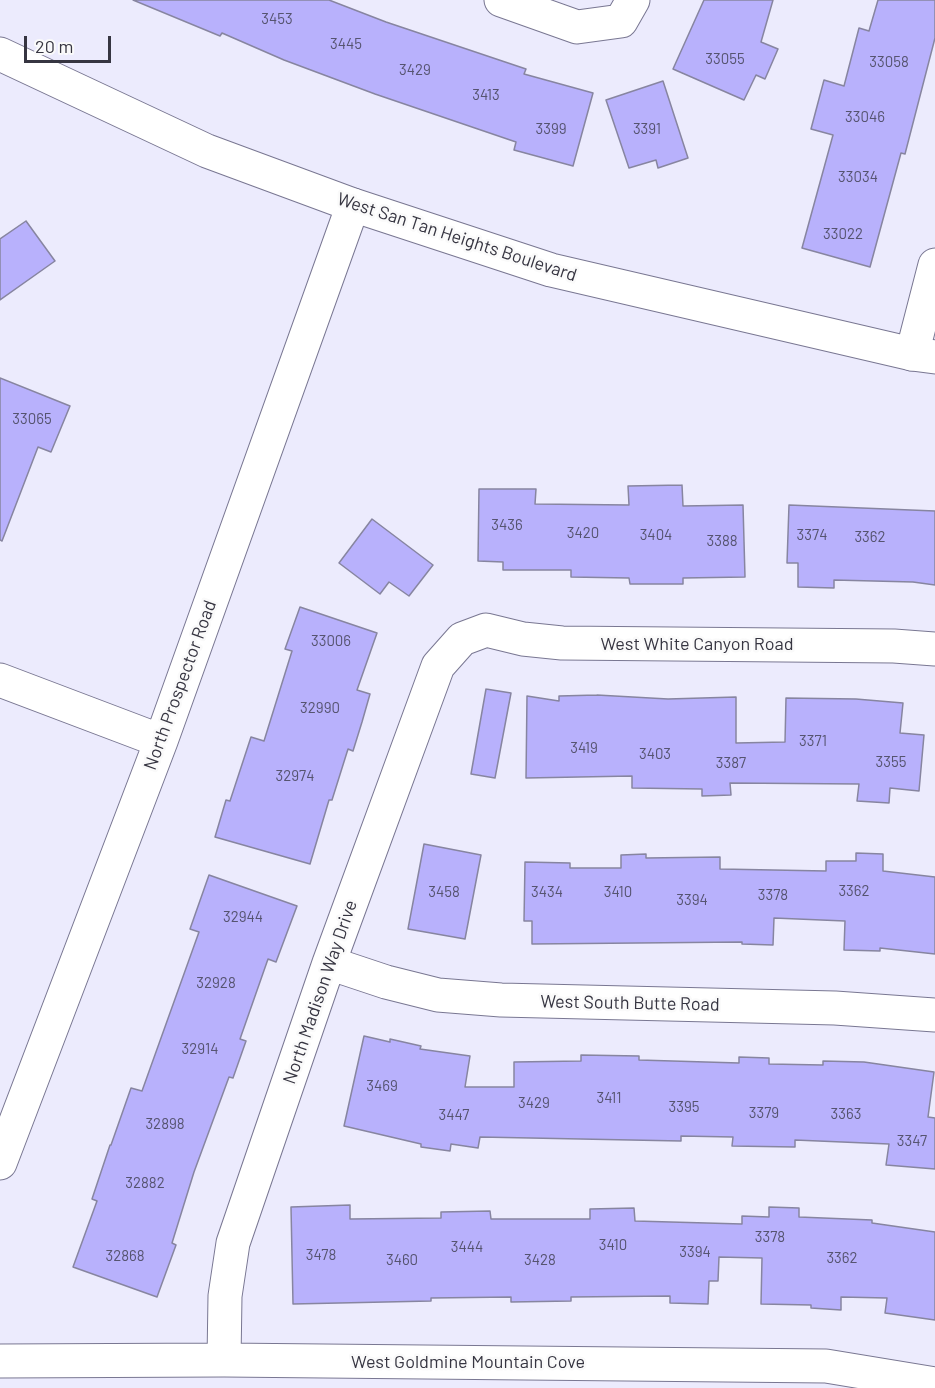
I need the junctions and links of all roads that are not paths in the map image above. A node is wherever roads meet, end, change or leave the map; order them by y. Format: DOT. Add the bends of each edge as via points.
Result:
graph roads {
  1 [pos="501,0"];
  2 [pos="627,10"];
  3 [pos="0,54"];
  4 [pos="353,205"];
  5 [pos="935,265"];
  6 [pos="924,355"];
  7 [pos="462,639"];
  8 [pos="935,649"];
  9 [pos="0,680"];
  10 [pos="161,741"];
  11 [pos="329,963"];
  12 [pos="935,1016"];
  13 [pos="0,1163"];
  14 [pos="224,1360"];
  15 [pos="0,1361"];
  16 [pos="935,1384"];
  1 -- 2 [label="street" via="578,27"];
  3 -- 4 [label="street, West San Tan Heights Boulevard" via="207,151"];
  4 -- 6 [label="street, West San Tan Heights Boulevard" via="551,270"];
  4 -- 10 [label="street, North Prospector Road"];
  5 -- 6 [label="street"];
  7 -- 8 [label="street, West White Canyon Road" via="486,630 562,643"];
  7 -- 11 [label="street, North Madison Way Drive" via="438,666"];
  9 -- 10 [label="street"];
  10 -- 13 [label="street, North Prospector Road"];
  11 -- 12 [label="street, West South Butte Road" via="438,995 835,1008"];
  11 -- 14 [label="street, North Madison Way Drive" via="233,1243 225,1296"];
  14 -- 15 [label="street, West Goldmine Mountain Cove"];
  14 -- 16 [label="street, West Goldmine Mountain Cove" via="826,1366"];
}
